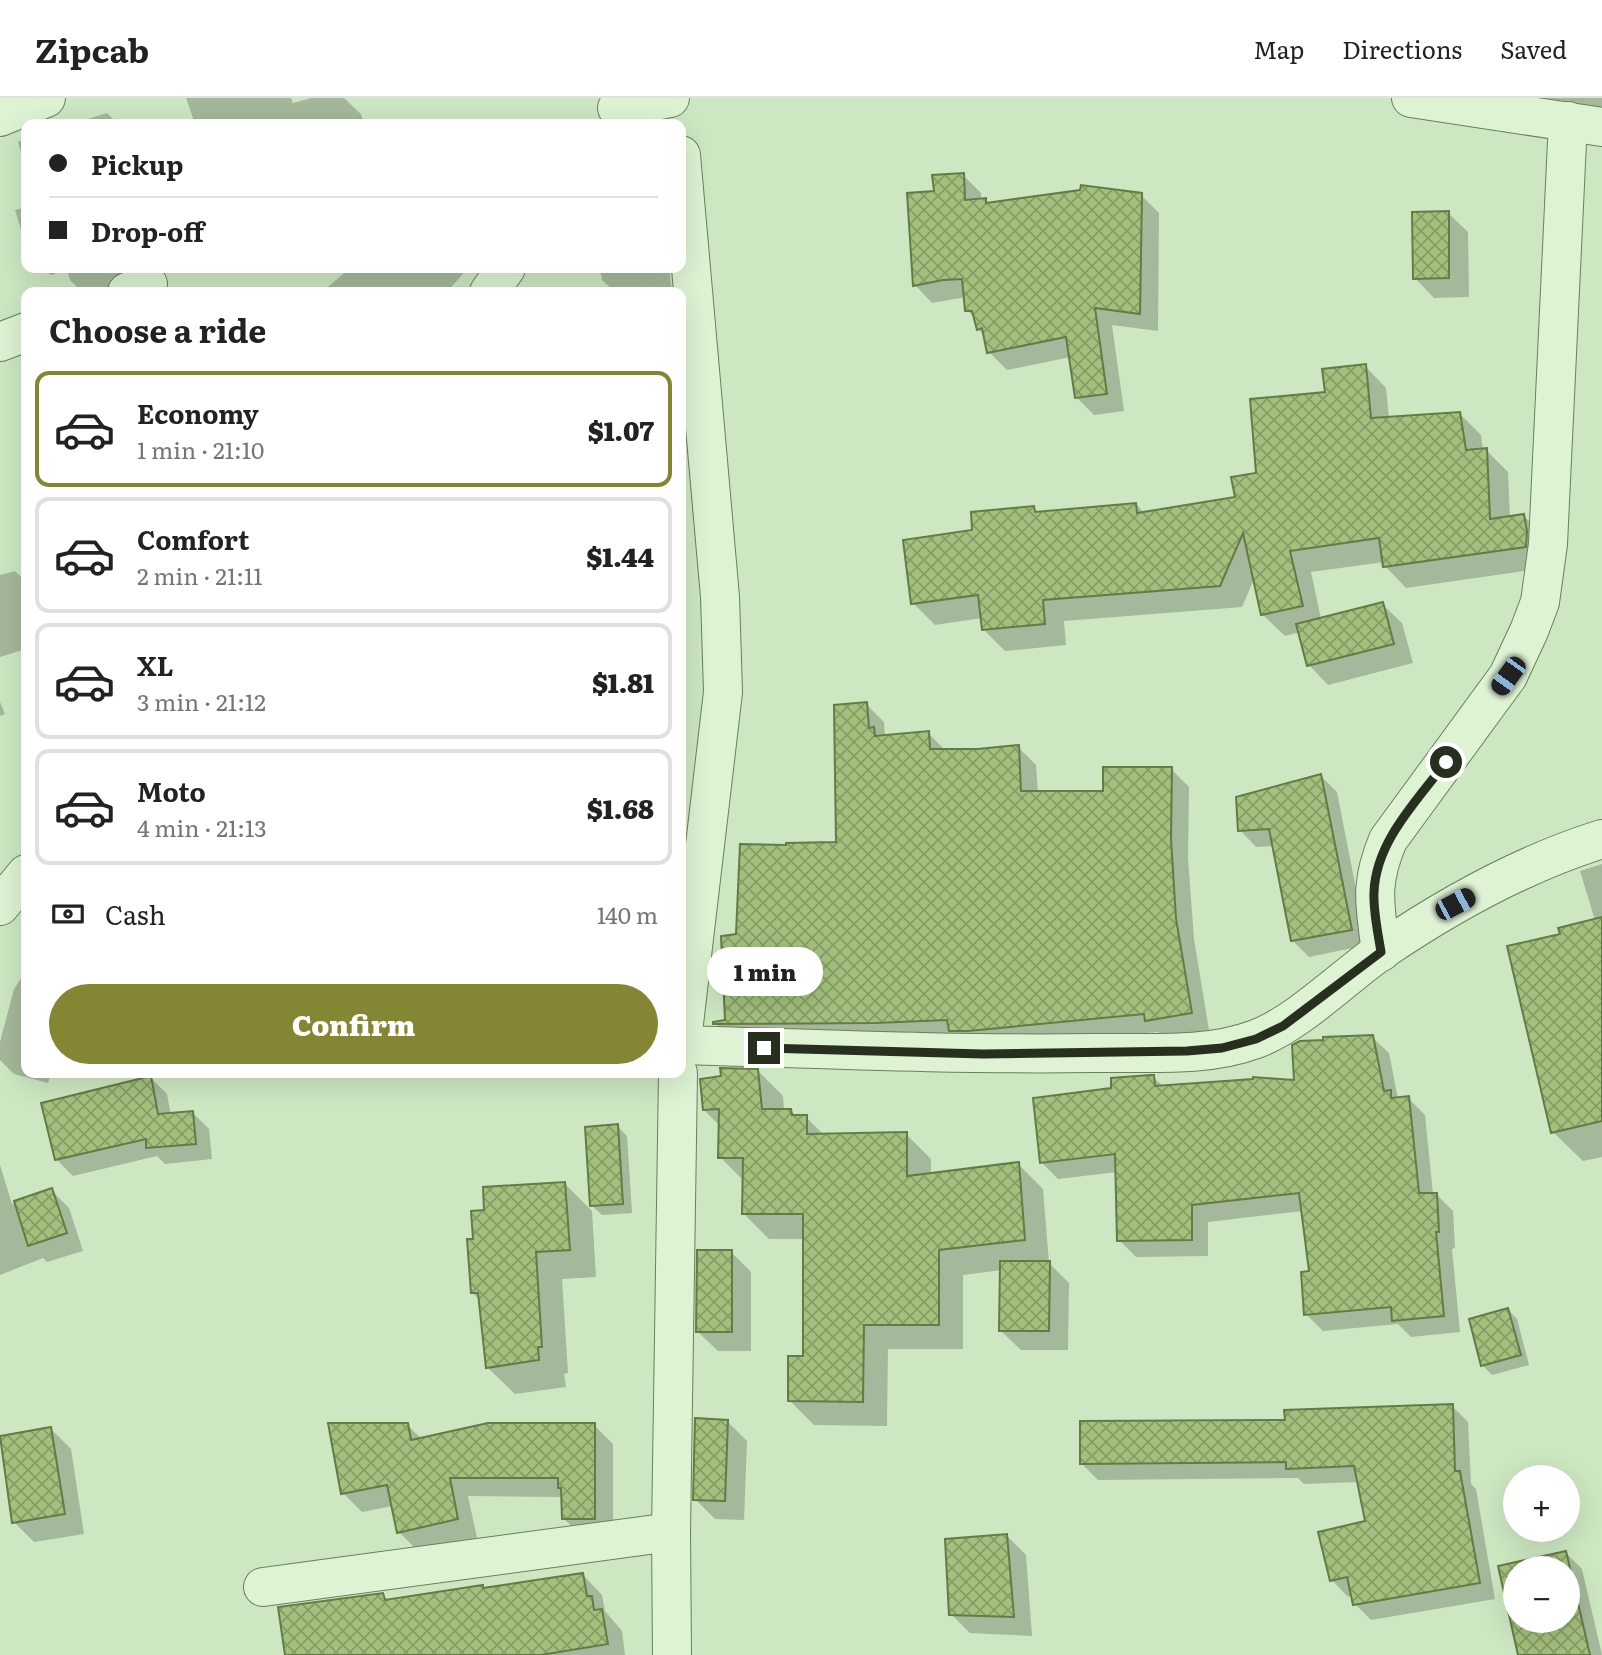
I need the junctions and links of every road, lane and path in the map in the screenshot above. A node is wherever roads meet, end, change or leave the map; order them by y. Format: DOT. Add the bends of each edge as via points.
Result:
graph roads {
  1 [pos="46,98"];
  2 [pos="670,98"];
  3 [pos="676,98"];
  4 [pos="1410,98"];
  5 [pos="616,110"];
  6 [pos="0,117"];
  7 [pos="678,119"];
  8 [pos="1585,124"];
  9 [pos="686,212"];
  10 [pos="21,334"];
  11 [pos="0,342"];
  12 [pos="1602,839"];
  13 [pos="21,880"];
  14 [pos="0,906"];
  15 [pos="1381,952"];
  16 [pos="686,1005"];
  17 [pos="686,1047"];
  18 [pos="678,1078"];
  19 [pos="671,1531"];
  20 [pos="263,1587"];
  21 [pos="672,1655"];
  1 -- 6 [label="street"];
  2 -- 5 [label="street"];
  3 -- 7 [label="street"];
  4 -- 8 [label="street"];
  8 -- 15 [label="street" via="1540,602 1508,676 1388,840 1377,864 1374,894"];
  9 -- 16 [label="street" via="720,597 723,692"];
  10 -- 11 [label="street"];
  12 -- 15 [label="street" via="1511,874"];
  13 -- 14 [label="street"];
  15 -- 17 [label="street" via="1283,1026 1222,1048 983,1054"];
  18 -- 19 [label="street"];
  19 -- 20 [label="street"];
  19 -- 21 [label="street"];
}
